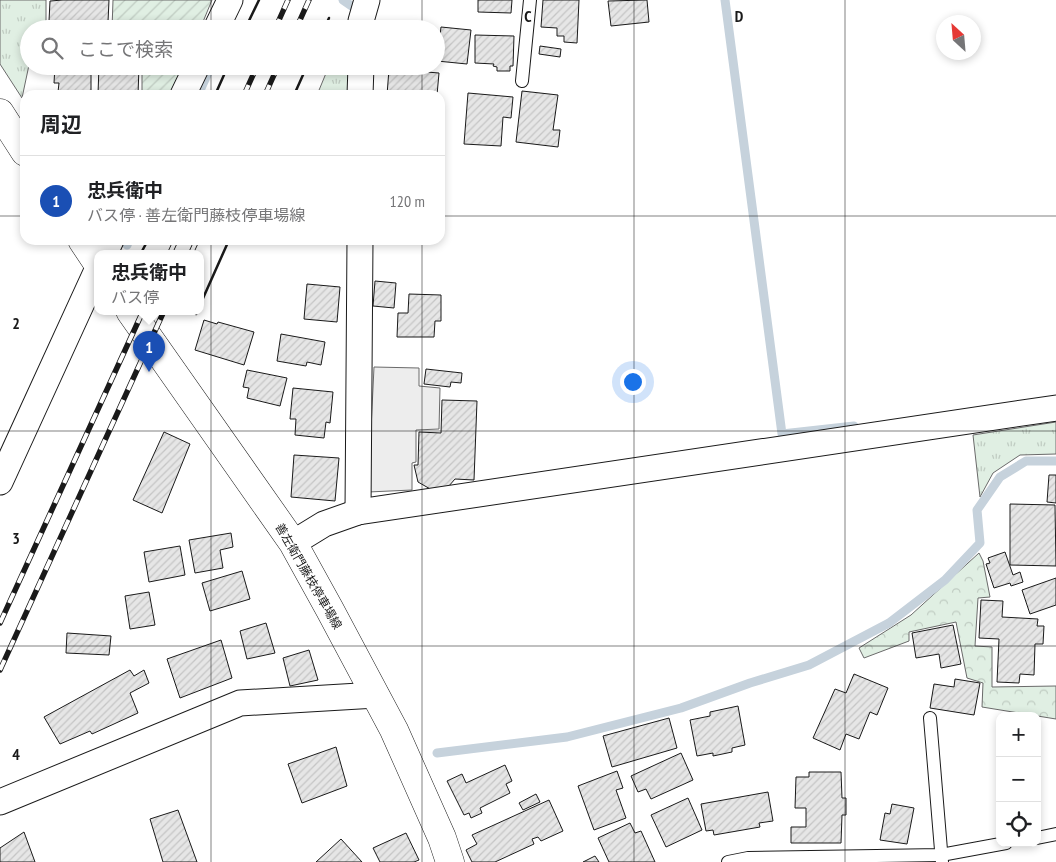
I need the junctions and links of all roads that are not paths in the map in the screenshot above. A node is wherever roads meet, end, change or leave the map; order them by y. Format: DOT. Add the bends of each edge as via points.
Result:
graph roads {
  1 [pos="230,0"];
  2 [pos="367,0"];
  3 [pos="530,0"];
  4 [pos="220,20"];
  5 [pos="361,20"];
  6 [pos="193,75"];
  7 [pos="361,75"];
  8 [pos="522,81"];
  9 [pos="185,90"];
  10 [pos="360,90"];
  11 [pos="0,113"];
  12 [pos="20,144"];
  13 [pos="85,245"];
  14 [pos="360,245"];
  15 [pos="94,258"];
  16 [pos="94,277"];
  17 [pos="133,315"];
  18 [pos="1056,408"];
  19 [pos="0,482"];
  20 [pos="358,512"];
  21 [pos="293,543"];
  22 [pos="376,695"];
  23 [pos="930,718"];
  24 [pos="0,802"];
  25 [pos="1056,834"];
  26 [pos="1041,837"];
  27 [pos="996,845"];
  28 [pos="941,859"];
  29 [pos="450,862"];
  30 [pos="728,862"];
  1 -- 4 [label="street"];
  2 -- 5 [label="street"];
  3 -- 8 [label="lane"];
  6 -- 9 [label="street"];
  7 -- 10 [label="street"];
  11 -- 12 [label="main road"];
  13 -- 15 [label="main road"];
  14 -- 20 [label="street"];
  16 -- 19 [label="street"];
  17 -- 21 [label="main road, 善左衛門藤枝停車場線"];
  18 -- 20 [label="street"];
  20 -- 21 [label="street" via="324,524"];
  21 -- 22 [label="main road, 善左衛門藤枝停車場線"];
  22 -- 24 [label="street" via="240,703"];
  22 -- 29 [label="main road, 善左衛門藤枝停車場線"];
  23 -- 28 [label="lane"];
  25 -- 26 [label="lane"];
  27 -- 28 [label="lane"];
  28 -- 30 [label="lane" via="748,858"];
}
